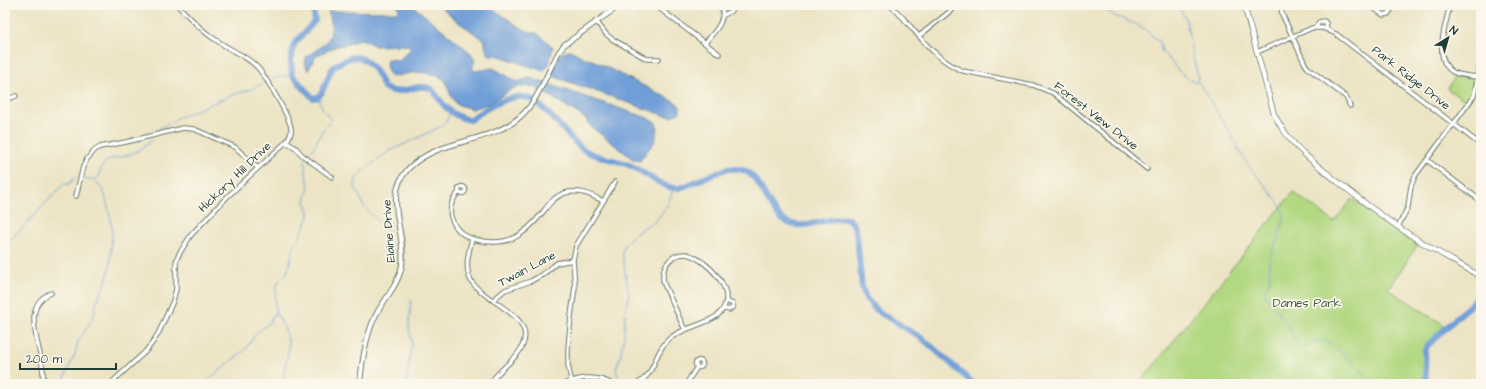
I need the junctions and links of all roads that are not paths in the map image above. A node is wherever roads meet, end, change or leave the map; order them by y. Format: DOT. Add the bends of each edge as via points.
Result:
graph roads {
  1 [pos="177,5"];
  2 [pos="620,5"];
  3 [pos="655,5"];
  4 [pos="722,5"];
  5 [pos="728,5"];
  6 [pos="889,5"];
  7 [pos="958,5"];
  8 [pos="1244,5"];
  9 [pos="1370,5"];
  10 [pos="1450,5"];
  11 [pos="1279,6"];
  12 [pos="1394,6"];
  13 [pos="723,15"];
  14 [pos="596,21"];
  15 [pos="1316,28"];
  16 [pos="1327,29"];
  17 [pos="919,36"];
  18 [pos="1292,37"];
  19 [pos="705,44"];
  20 [pos="1257,52"];
  21 [pos="719,54"];
  22 [pos="659,60"];
  23 [pos="1481,60"];
  24 [pos="1478,77"];
  25 [pos="16,96"];
  26 [pos="5,100"];
  27 [pos="1350,106"];
  28 [pos="1454,124"];
  29 [pos="286,142"];
  30 [pos="1481,145"];
  31 [pos="1427,160"];
  32 [pos="258,168"];
  33 [pos="1147,169"];
  34 [pos="332,177"];
  35 [pos="614,182"];
  36 [pos="459,192"];
  37 [pos="76,196"];
  38 [pos="1481,200"];
  39 [pos="603,201"];
  40 [pos="1481,224"];
  41 [pos="1398,227"];
  42 [pos="1479,232"];
  43 [pos="472,239"];
  44 [pos="573,260"];
  45 [pos="1481,277"];
  46 [pos="51,293"];
  47 [pos="493,300"];
  48 [pos="726,301"];
  49 [pos="723,308"];
  50 [pos="685,330"];
  51 [pos="697,367"];
  52 [pos="572,382"];
  53 [pos="43,384"];
  54 [pos="110,384"];
  55 [pos="360,384"];
  56 [pos="490,384"];
  57 [pos="564,384"];
  58 [pos="612,384"];
  59 [pos="637,384"];
  60 [pos="686,384"];
  1 -- 29 [label="street, Hickory Hill Drive" via="212,37 249,60 260,70 289,122 291,133"];
  2 -- 14 [label="street, Elaine Drive"];
  3 -- 19 [label="street"];
  4 -- 13 [label="street"];
  5 -- 13 [label="street" via="731,11"];
  6 -- 17 [label="street, Forest View Drive"];
  7 -- 17 [label="street"];
  8 -- 20 [label="main road"];
  9 -- 12 [label="street" via="1383,15 1388,14"];
  10 -- 24 [label="street" via="1441,49 1442,58 1453,71"];
  11 -- 18 [label="street"];
  13 -- 19 [label="street" via="722,22"];
  14 -- 22 [label="street" via="612,39 647,59"];
  14 -- 55 [label="street, Elaine Drive" via="570,40 559,52 540,90 522,115 510,125 484,136 451,144 422,158 408,169 399,183 396,196 402,264 399,277 378,311 371,328 363,358"];
  15 -- 16 [label="street, Park Ridge Drive"];
  15 -- 16 [label="street, Park Ridge Drive" via="1319,22 1324,20"];
  15 -- 18 [label="street, Park Ridge Drive"];
  16 -- 28 [label="street, Park Ridge Drive"];
  17 -- 33 [label="street, Forest View Drive" via="934,53 952,67 1033,85 1053,93"];
  18 -- 20 [label="street, Park Ridge Drive"];
  18 -- 27 [label="street" via="1308,68 1346,97"];
  19 -- 21 [label="street"];
  20 -- 41 [label="main road" via="1274,114 1293,144"];
  23 -- 24 [label="street"];
  24 -- 28 [label="street" via="1474,96"];
  25 -- 26 [label="street"];
  28 -- 30 [label="street, Park Ridge Drive"];
  28 -- 31 [label="street"];
  29 -- 32 [label="street, Hickory Hill Drive"];
  29 -- 34 [label="street"];
  31 -- 38 [label="street"];
  31 -- 41 [label="street" via="1413,181 1408,208"];
  32 -- 37 [label="street" via="234,147 194,128 183,128 100,147 83,167"];
  32 -- 54 [label="street, Hickory Hill Drive" via="207,217 188,240 176,262 176,289 159,332 145,352"];
  35 -- 39 [label="street"];
  36 -- 43 [label="street" via="450,206 451,214 457,229"];
  39 -- 43 [label="street" via="583,192 565,193 552,201 526,231 515,238 498,242"];
  39 -- 44 [label="street" via="576,246"];
  40 -- 42 [label="street"];
  41 -- 45 [label="main road"];
  43 -- 47 [label="street" via="468,275 477,288"];
  44 -- 47 [label="street, Twain Lane" via="557,263 531,281 504,290"];
  44 -- 52 [label="street" via="575,287 568,349"];
  46 -- 53 [label="street" via="43,296 34,316 43,368"];
  47 -- 56 [label="street" via="522,325 525,339 518,352"];
  48 -- 49 [label="street"];
  48 -- 49 [label="street" via="733,304 733,307 729,310"];
  48 -- 50 [label="street" via="726,290 716,273 707,266 687,254 671,259 663,269 663,282"];
  49 -- 50 [label="street" via="715,316"];
  50 -- 59 [label="street" via="668,340 659,352 651,372"];
  51 -- 60 [label="street"];
  52 -- 57 [label="street"];
  52 -- 58 [label="street" via="592,378"];
}
